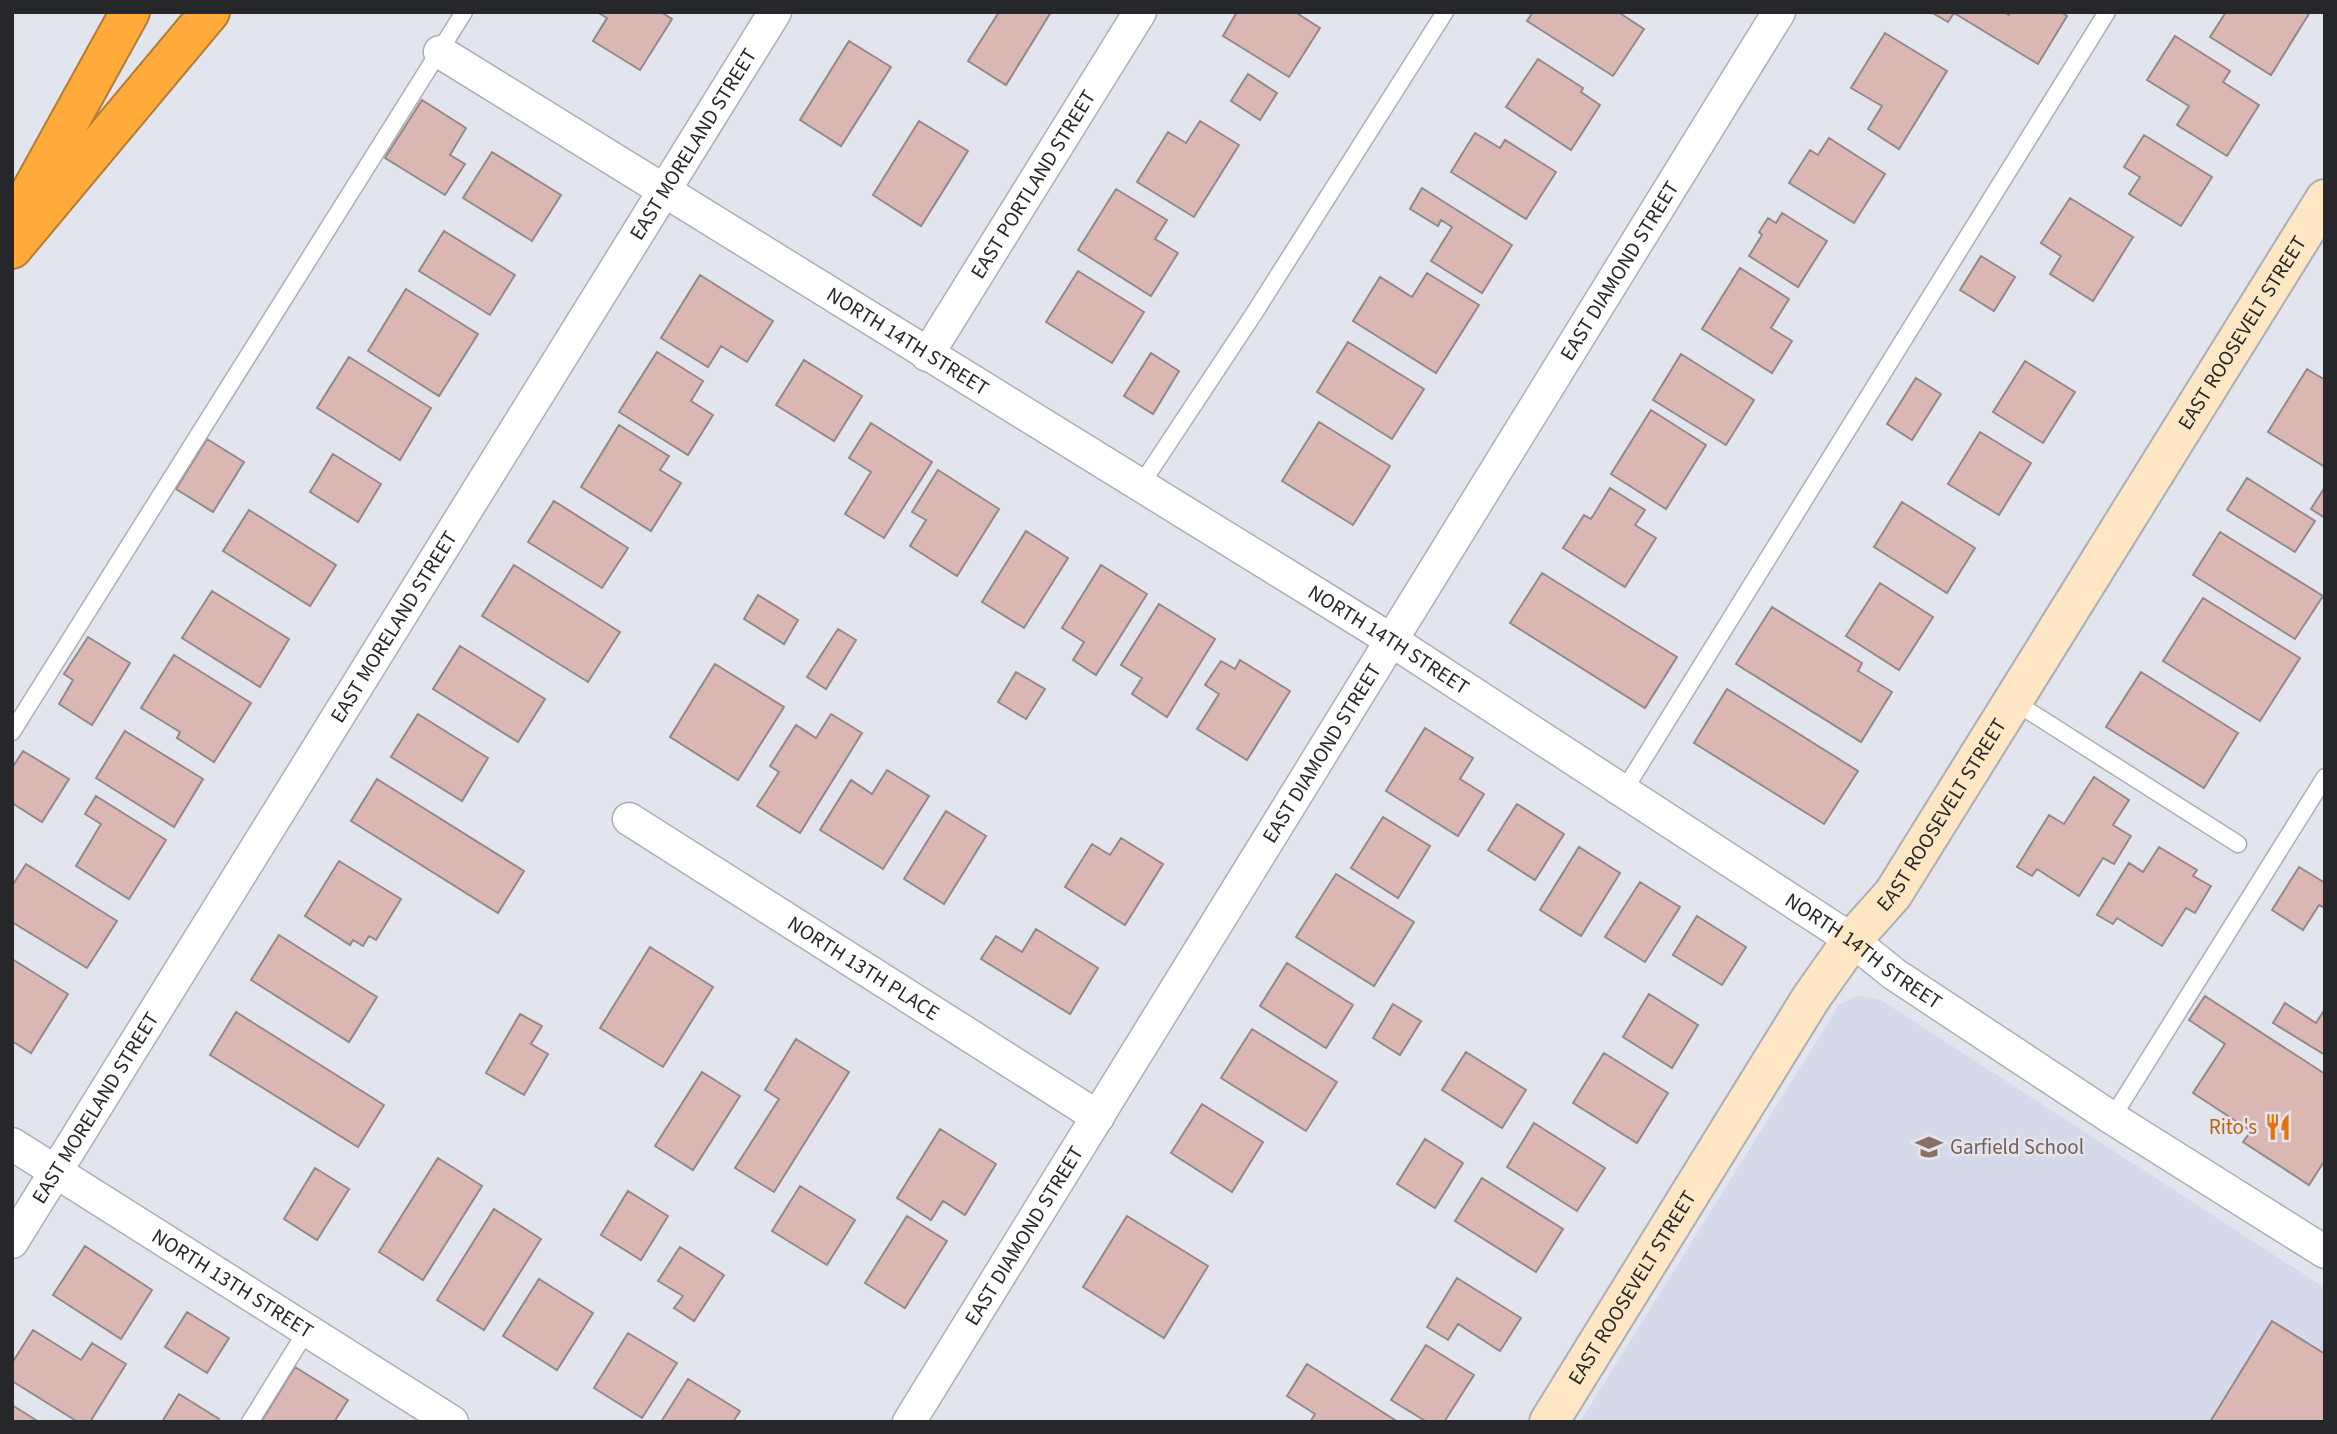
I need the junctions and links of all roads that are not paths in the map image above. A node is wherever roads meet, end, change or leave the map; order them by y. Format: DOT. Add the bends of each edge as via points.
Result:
graph roads {
  1 [pos="130,12"];
  2 [pos="210,12"];
  3 [pos="464,12"];
  4 [pos="775,12"];
  5 [pos="1140,12"];
  6 [pos="1445,12"];
  7 [pos="1779,12"];
  8 [pos="2107,12"];
  9 [pos="440,52"];
  10 [pos="664,192"];
  11 [pos="2325,199"];
  12 [pos="12,225"];
  13 [pos="12,249"];
  14 [pos="927,355"];
  15 [pos="1140,486"];
  16 [pos="1391,640"];
  17 [pos="2013,701"];
  18 [pos="12,732"];
  19 [pos="2325,777"];
  20 [pos="1623,792"];
  21 [pos="629,819"];
  22 [pos="2238,844"];
  23 [pos="1852,940"];
  24 [pos="1098,1118"];
  25 [pos="2112,1118"];
  26 [pos="12,1144"];
  27 [pos="56,1172"];
  28 [pos="12,1242"];
  29 [pos="2325,1252"];
  30 [pos="307,1331"];
  31 [pos="250,1422"];
  32 [pos="452,1422"];
  33 [pos="909,1422"];
  34 [pos="1549,1422"];
  1 -- 12 [label="highway"];
  2 -- 13 [label="highway"];
  3 -- 9 [label="lane"];
  4 -- 10 [label="street, EAST MORELAND STREET"];
  5 -- 14 [label="street, EAST PORTLAND STREET"];
  6 -- 15 [label="lane"];
  7 -- 16 [label="street, EAST DIAMOND STREET"];
  8 -- 20 [label="lane"];
  9 -- 10 [label="street, NORTH 14TH STREET"];
  9 -- 18 [label="lane"];
  10 -- 14 [label="street, NORTH 14TH STREET"];
  10 -- 27 [label="street, EAST MORELAND STREET"];
  11 -- 17 [label="street, EAST ROOSEVELT STREET"];
  14 -- 15 [label="street, NORTH 14TH STREET"];
  15 -- 16 [label="street, NORTH 14TH STREET"];
  16 -- 20 [label="street, NORTH 14TH STREET"];
  16 -- 24 [label="street, EAST DIAMOND STREET"];
  17 -- 22 [label="lane"];
  17 -- 23 [label="street, EAST ROOSEVELT STREET" via="1893,894"];
  19 -- 25 [label="lane"];
  20 -- 23 [label="street, NORTH 14TH STREET"];
  21 -- 24 [label="street, NORTH 13TH PLACE"];
  23 -- 25 [label="street, NORTH 14TH STREET" via="1894,974"];
  23 -- 34 [label="street, EAST ROOSEVELT STREET" via="1811,998"];
  24 -- 33 [label="street, EAST DIAMOND STREET"];
  25 -- 29 [label="street, NORTH 14TH STREET"];
  26 -- 27 [label="street, NORTH 13TH STREET"];
  27 -- 28 [label="street, EAST MORELAND STREET"];
  27 -- 30 [label="street, NORTH 13TH STREET"];
  30 -- 31 [label="lane"];
  30 -- 32 [label="street, NORTH 13TH STREET"];
}
